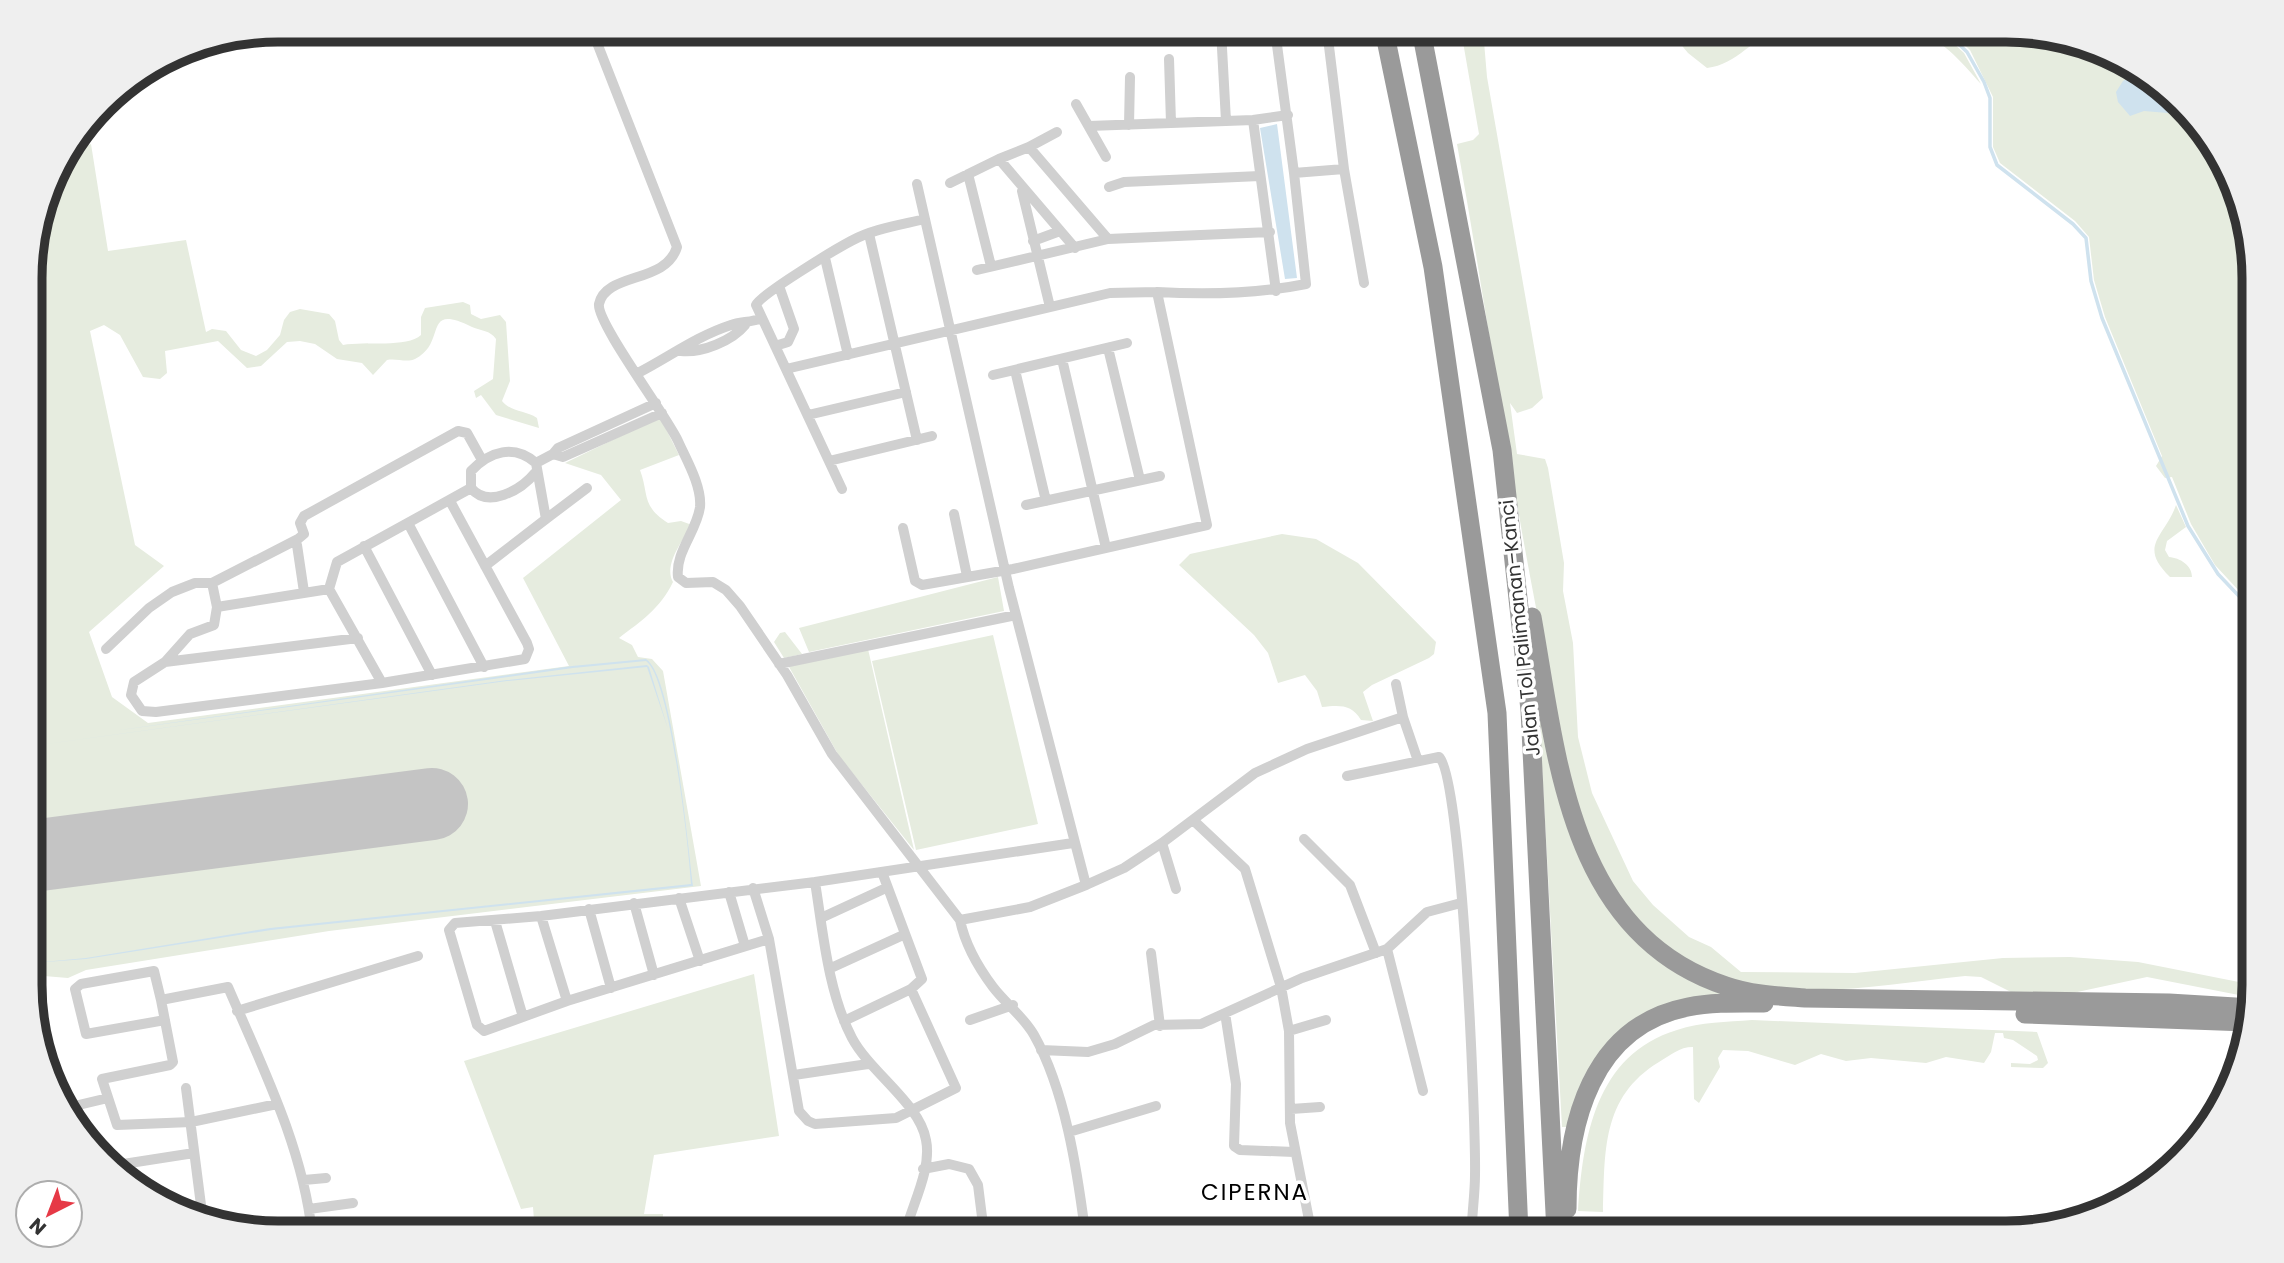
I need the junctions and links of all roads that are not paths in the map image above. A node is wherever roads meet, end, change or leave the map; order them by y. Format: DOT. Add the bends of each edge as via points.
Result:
graph roads {
  1 [pos="598,42"];
  2 [pos="1222,42"];
  3 [pos="1277,42"];
  4 [pos="1328,42"];
  5 [pos="1386,42"];
  6 [pos="1423,42"];
  7 [pos="1169,59"];
  8 [pos="1130,77"];
  9 [pos="1076,104"];
  10 [pos="1288,115"];
  11 [pos="1253,120"];
  12 [pos="1226,121"];
  13 [pos="1171,123"];
  14 [pos="1129,125"];
  15 [pos="1089,126"];
  16 [pos="1058,132"];
  17 [pos="1029,147"];
  18 [pos="1106,157"];
  19 [pos="999,159"];
  20 [pos="1344,169"];
  21 [pos="1294,173"];
  22 [pos="968,174"];
  23 [pos="1260,176"];
  24 [pos="950,183"];
  25 [pos="917,184"];
  26 [pos="1021,187"];
  27 [pos="1109,187"];
  28 [pos="925,219"];
  29 [pos="1059,231"];
  30 [pos="1270,232"];
  31 [pos="869,234"];
  32 [pos="1108,239"];
  33 [pos="1034,241"];
  34 [pos="1075,248"];
  35 [pos="1038,257"];
  36 [pos="825,258"];
  37 [pos="991,267"];
  38 [pos="977,270"];
  39 [pos="1364,283"];
  40 [pos="779,286"];
  41 [pos="1280,290"];
  42 [pos="1157,292"];
  43 [pos="1050,307"];
  44 [pos="762,318"];
  45 [pos="950,330"];
  46 [pos="1127,343"];
  47 [pos="895,344"];
  48 [pos="775,346"];
  49 [pos="1108,348"];
  50 [pos="848,355"];
  51 [pos="1062,359"];
  52 [pos="786,369"];
  53 [pos="1015,369"];
  54 [pos="638,373"];
  55 [pos="993,375"];
  56 [pos="906,392"];
  57 [pos="656,403"];
  58 [pos="662,414"];
  59 [pos="808,415"];
  60 [pos="932,436"];
  61 [pos="917,440"];
  62 [pos="1502,450"];
  63 [pos="553,454"];
  64 [pos="482,460"];
  65 [pos="829,461"];
  66 [pos="536,468"];
  67 [pos="1160,476"];
  68 [pos="1140,480"];
  69 [pos="471,488"];
  70 [pos="587,488"];
  71 [pos="842,489"];
  72 [pos="1093,491"];
  73 [pos="450,500"];
  74 [pos="1046,501"];
  75 [pos="1026,505"];
  76 [pos="954,514"];
  77 [pos="546,519"];
  78 [pos="408,523"];
  79 [pos="903,528"];
  80 [pos="297,545"];
  81 [pos="364,546"];
  82 [pos="1106,548"];
  83 [pos="485,566"];
  84 [pos="1004,569"];
  85 [pos="967,576"];
  86 [pos="212,583"];
  87 [pos="330,589"];
  88 [pos="304,592"];
  89 [pos="217,607"];
  90 [pos="1016,615"];
  91 [pos="358,638"];
  92 [pos="106,649"];
  93 [pos="165,662"];
  94 [pos="779,664"];
  95 [pos="484,667"];
  96 [pos="432,675"];
  97 [pos="382,683"];
  98 [pos="1396,684"];
  99 [pos="1403,718"];
  100 [pos="1418,761"];
  101 [pos="1347,776"];
  102 [pos="1193,820"];
  103 [pos="1304,839"];
  104 [pos="1073,842"];
  105 [pos="1162,843"];
  106 [pos="920,867"];
  107 [pos="882,872"];
  108 [pos="815,882"];
  109 [pos="1086,885"];
  110 [pos="752,888"];
  111 [pos="886,888"];
  112 [pos="1176,889"];
  113 [pos="729,892"];
  114 [pos="680,898"];
  115 [pos="634,903"];
  116 [pos="1461,903"];
  117 [pos="589,909"];
  118 [pos="541,916"];
  119 [pos="821,918"];
  120 [pos="960,920"];
  121 [pos="495,921"];
  122 [pos="901,936"];
  123 [pos="769,939"];
  124 [pos="745,946"];
  125 [pos="1381,951"];
  126 [pos="1151,953"];
  127 [pos="418,956"];
  128 [pos="700,961"];
  129 [pos="831,968"];
  130 [pos="654,975"];
  131 [pos="1281,987"];
  132 [pos="611,988"];
  133 [pos="911,989"];
  134 [pos="161,1000"];
  135 [pos="567,1001"];
  136 [pos="1013,1005"];
  137 [pos="2241,1007"];
  138 [pos="237,1012"];
  139 [pos="1225,1013"];
  140 [pos="523,1017"];
  141 [pos="165,1020"];
  142 [pos="970,1020"];
  143 [pos="1326,1020"];
  144 [pos="845,1021"];
  145 [pos="2239,1022"];
  146 [pos="1160,1026"];
  147 [pos="1289,1031"];
  148 [pos="1041,1050"];
  149 [pos="868,1064"];
  150 [pos="794,1075"];
  151 [pos="186,1088"];
  152 [pos="1423,1091"];
  153 [pos="108,1098"];
  154 [pos="277,1104"];
  155 [pos="76,1106"];
  156 [pos="1156,1106"];
  157 [pos="1320,1107"];
  158 [pos="1291,1109"];
  159 [pos="911,1111"];
  160 [pos="191,1122"];
  161 [pos="1069,1132"];
  162 [pos="1294,1152"];
  163 [pos="194,1153"];
  164 [pos="125,1165"];
  165 [pos="923,1170"];
  166 [pos="326,1178"];
  167 [pos="304,1180"];
  168 [pos="353,1203"];
  169 [pos="201,1208"];
  170 [pos="309,1209"];
  171 [pos="1309,1220"];
  172 [pos="1477,1220"];
  173 [pos="1518,1220"];
  174 [pos="1555,1220"];
  175 [pos="1567,1220"];
  176 [pos="310,1221"];
  177 [pos="909,1221"];
  178 [pos="982,1221"];
  179 [pos="1069,1221"];
  1 -- 54 [label="street" via="677,247 660,269 617,285 603,295 599,305 610,335"];
  2 -- 12 [label="street"];
  3 -- 10 [label="street"];
  4 -- 20 [label="street"];
  5 -- 173 [label="highway, Jalan Tol Palimanan–Kanci" via="1433,267 1497,713"];
  6 -- 62 [label="highway, Jalan Tol Palimanan–Kanci"];
  7 -- 13 [label="street"];
  8 -- 14 [label="street"];
  9 -- 15 [label="street"];
  10 -- 11 [label="street"];
  10 -- 21 [label="street"];
  11 -- 12 [label="street"];
  11 -- 23 [label="street"];
  12 -- 13 [label="street"];
  13 -- 14 [label="street"];
  14 -- 15 [label="street"];
  15 -- 18 [label="street"];
  16 -- 17 [label="street"];
  17 -- 19 [label="street"];
  17 -- 32 [label="street"];
  19 -- 22 [label="street"];
  19 -- 26 [label="street"];
  20 -- 21 [label="street"];
  20 -- 39 [label="street"];
  21 -- 41 [label="street" via="1306,284"];
  22 -- 24 [label="street"];
  22 -- 37 [label="street"];
  23 -- 27 [label="street" via="1124,182"];
  23 -- 30 [label="street"];
  25 -- 28 [label="street"];
  26 -- 29 [label="street"];
  26 -- 33 [label="street"];
  28 -- 31 [label="street"];
  28 -- 45 [label="street"];
  29 -- 33 [label="street"];
  29 -- 34 [label="street"];
  30 -- 32 [label="street"];
  30 -- 41 [label="street"];
  31 -- 36 [label="street"];
  31 -- 47 [label="street"];
  32 -- 34 [label="street"];
  33 -- 35 [label="street"];
  34 -- 35 [label="street"];
  35 -- 37 [label="street"];
  35 -- 43 [label="street"];
  36 -- 40 [label="street"];
  36 -- 50 [label="street"];
  37 -- 38 [label="street"];
  40 -- 44 [label="street" via="758,300"];
  40 -- 48 [label="street" via="794,329 788,342"];
  41 -- 42 [label="street"];
  42 -- 43 [label="street" via="1110,293"];
  42 -- 82 [label="street" via="1207,525"];
  43 -- 45 [label="street"];
  44 -- 48 [label="street"];
  44 -- 54 [label="street" via="745,325 734,323"];
  45 -- 47 [label="street"];
  45 -- 84 [label="street"];
  46 -- 49 [label="street"];
  47 -- 50 [label="street"];
  47 -- 56 [label="street"];
  48 -- 52 [label="street"];
  49 -- 51 [label="street"];
  49 -- 68 [label="street"];
  50 -- 52 [label="street"];
  51 -- 53 [label="street"];
  51 -- 72 [label="street"];
  52 -- 59 [label="street"];
  53 -- 55 [label="street"];
  53 -- 74 [label="street"];
  54 -- 57 [label="street"];
  56 -- 59 [label="street"];
  56 -- 61 [label="street"];
  57 -- 58 [label="street"];
  57 -- 63 [label="street"];
  58 -- 63 [label="street" via="563,457"];
  58 -- 94 [label="street" via="678,440 699,496 700,510 678,564 679,580 713,582 726,590"];
  59 -- 65 [label="street"];
  60 -- 61 [label="street"];
  61 -- 65 [label="street"];
  62 -- 137 [label="highway" via="1555,745 1573,818 1608,895 1661,952 1692,972 1764,995"];
  62 -- 174 [label="highway, Jalan Tol Palimanan–Kanci" via="1530,710"];
  63 -- 66 [label="street"];
  64 -- 66 [label="street" via="503,451 517,452"];
  64 -- 69 [label="street" via="471,471"];
  64 -- 86 [label="street" via="467,433 458,431 308,513 300,519 304,534"];
  65 -- 71 [label="street"];
  66 -- 69 [label="street" via="522,486 488,499"];
  66 -- 77 [label="street"];
  67 -- 68 [label="street"];
  68 -- 72 [label="street"];
  69 -- 73 [label="street"];
  70 -- 77 [label="street"];
  72 -- 74 [label="street"];
  72 -- 82 [label="street"];
  73 -- 78 [label="street"];
  73 -- 83 [label="street"];
  74 -- 75 [label="street"];
  76 -- 85 [label="street"];
  77 -- 83 [label="street"];
  78 -- 81 [label="street"];
  78 -- 95 [label="street"];
  79 -- 85 [label="street" via="917,584"];
  80 -- 88 [label="street"];
  81 -- 87 [label="street" via="337,562"];
  81 -- 96 [label="street"];
  82 -- 84 [label="street"];
  83 -- 95 [label="street" via="529,649 519,662"];
  84 -- 85 [label="street"];
  84 -- 90 [label="street"];
  86 -- 89 [label="street"];
  86 -- 92 [label="street" via="195,583 172,592"];
  87 -- 88 [label="street"];
  87 -- 91 [label="street"];
  88 -- 89 [label="street"];
  89 -- 93 [label="street" via="212,628 190,634"];
  90 -- 94 [label="street"];
  90 -- 104 [label="street"];
  91 -- 93 [label="street"];
  91 -- 97 [label="street"];
  93 -- 97 [label="street" via="130,688 134,702 145,713"];
  94 -- 106 [label="street" via="832,754"];
  95 -- 96 [label="street"];
  96 -- 97 [label="street"];
  98 -- 99 [label="street"];
  99 -- 100 [label="street"];
  99 -- 102 [label="street" via="1289,756 1252,774"];
  100 -- 101 [label="street"];
  100 -- 116 [label="street" via="1440,757 1448,773"];
  102 -- 105 [label="street"];
  102 -- 131 [label="street" via="1245,869"];
  103 -- 125 [label="street" via="1350,885"];
  104 -- 106 [label="street"];
  104 -- 109 [label="street"];
  105 -- 109 [label="street" via="1124,868"];
  105 -- 112 [label="street"];
  106 -- 107 [label="street"];
  106 -- 120 [label="street"];
  107 -- 108 [label="street"];
  107 -- 111 [label="street"];
  108 -- 110 [label="street"];
  108 -- 119 [label="street"];
  109 -- 120 [label="street" via="1030,907"];
  110 -- 113 [label="street"];
  110 -- 123 [label="street"];
  111 -- 119 [label="street"];
  111 -- 133 [label="street" via="922,977"];
  113 -- 114 [label="street"];
  113 -- 124 [label="street"];
  114 -- 115 [label="street"];
  114 -- 128 [label="street"];
  115 -- 117 [label="street"];
  115 -- 130 [label="street"];
  116 -- 125 [label="street" via="1427,912"];
  116 -- 172 [label="street"];
  117 -- 118 [label="street"];
  117 -- 132 [label="street"];
  118 -- 121 [label="street"];
  118 -- 135 [label="street"];
  119 -- 129 [label="street"];
  120 -- 136 [label="street" via="977,964"];
  121 -- 140 [label="street"];
  121 -- 140 [label="street" via="455,923 449,930 478,1028"];
  122 -- 129 [label="street"];
  123 -- 124 [label="street"];
  123 -- 150 [label="street"];
  124 -- 128 [label="street"];
  125 -- 131 [label="street"];
  125 -- 152 [label="street"];
  126 -- 146 [label="street"];
  127 -- 138 [label="street"];
  128 -- 130 [label="street"];
  129 -- 144 [label="street"];
  130 -- 132 [label="street"];
  131 -- 139 [label="street"];
  131 -- 147 [label="street"];
  132 -- 135 [label="street"];
  133 -- 144 [label="street"];
  133 -- 159 [label="street" via="956,1088"];
  134 -- 138 [label="street" via="225,986"];
  134 -- 141 [label="street"];
  134 -- 141 [label="street" via="154,971 81,984 75,989 86,1034"];
  135 -- 140 [label="street"];
  136 -- 142 [label="street"];
  136 -- 148 [label="street"];
  138 -- 154 [label="street"];
  139 -- 146 [label="street" via="1201,1024"];
  139 -- 162 [label="street" via="1236,1084 1234,1146"];
  141 -- 153 [label="street" via="174,1057 170,1065 102,1079"];
  143 -- 147 [label="street"];
  144 -- 149 [label="street"];
  145 -- 175 [label="highway" via="1742,1003 1687,1007 1631,1032 1603,1059 1591,1079 1567,1179"];
  146 -- 148 [label="street" via="1143,1029 1102,1050"];
  147 -- 158 [label="street"];
  148 -- 161 [label="street"];
  149 -- 150 [label="street"];
  149 -- 159 [label="street"];
  150 -- 159 [label="street" via="799,1111 816,1124 887,1120"];
  151 -- 160 [label="street"];
  153 -- 155 [label="street"];
  153 -- 160 [label="street" via="118,1126"];
  154 -- 160 [label="street"];
  154 -- 167 [label="street"];
  156 -- 161 [label="street"];
  157 -- 158 [label="street"];
  158 -- 162 [label="street"];
  159 -- 165 [label="street" via="926,1139"];
  160 -- 163 [label="street"];
  161 -- 179 [label="street"];
  162 -- 171 [label="street"];
  163 -- 164 [label="street"];
  163 -- 169 [label="street"];
  165 -- 177 [label="street"];
  165 -- 178 [label="street" via="949,1164 969,1169 978,1185"];
  166 -- 167 [label="street"];
  167 -- 170 [label="street"];
  168 -- 170 [label="street"];
  170 -- 176 [label="street"];
}
